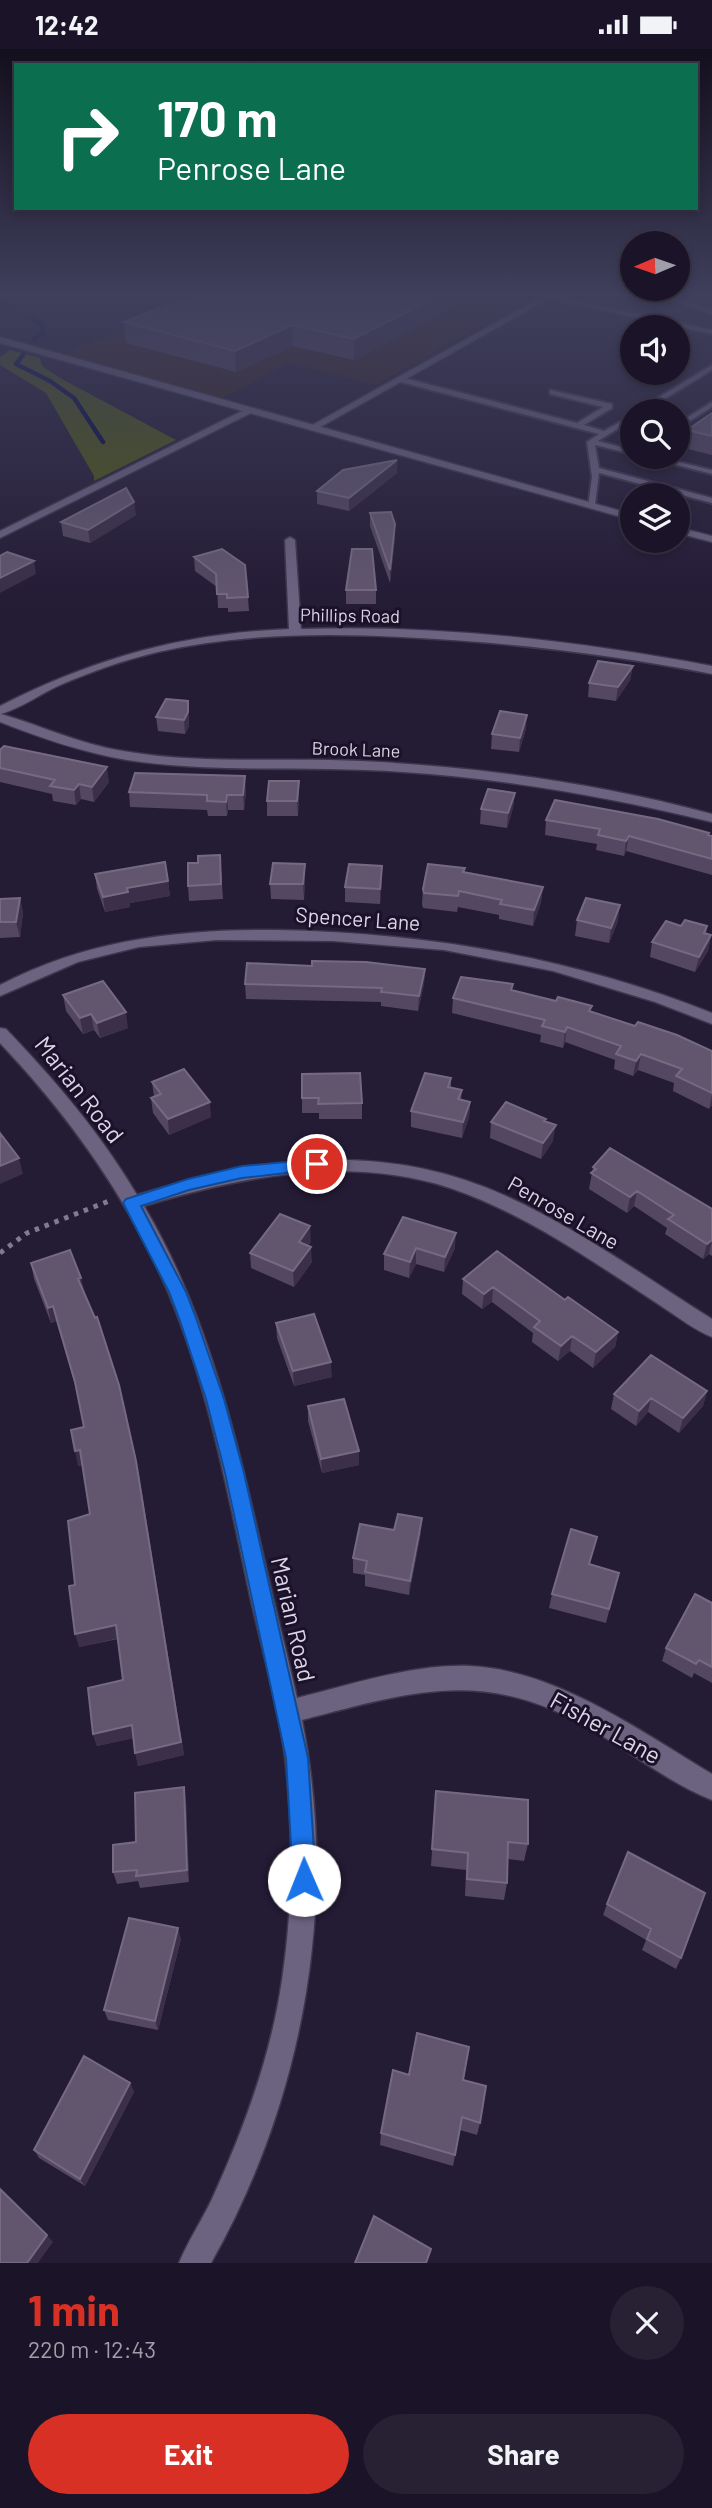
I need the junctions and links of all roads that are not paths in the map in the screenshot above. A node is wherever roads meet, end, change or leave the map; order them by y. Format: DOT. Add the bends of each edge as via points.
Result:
graph roads {
  1 [pos="211,400"];
  2 [pos="362,400"];
  3 [pos="481,400"];
  4 [pos="586,400"];
  5 [pos="712,404"];
  6 [pos="248,411"];
  7 [pos="690,418"];
  8 [pos="620,423"];
  9 [pos="578,426"];
  10 [pos="312,428"];
  11 [pos="605,433"];
  12 [pos="591,442"];
  13 [pos="620,449"];
  14 [pos="690,467"];
  15 [pos="595,469"];
  16 [pos="712,473"];
  17 [pos="712,501"];
  18 [pos="591,505"];
  19 [pos="620,513"];
  20 [pos="690,533"];
  21 [pos="0,535"];
  22 [pos="712,539"];
  23 [pos="290,540"];
  24 [pos="295,631"];
  25 [pos="712,670"];
  26 [pos="0,711"];
  27 [pos="0,718"];
  28 [pos="712,818"];
  29 [pos="0,991"];
  30 [pos="712,1019"];
  31 [pos="0,1033"];
  32 [pos="129,1199"];
  33 [pos="712,1329"];
  34 [pos="288,1712"];
  35 [pos="712,1787"];
  36 [pos="194,2263"];
  1 -- 6 [label="street"];
  2 -- 10 [label="street"];
  3 -- 9 [label="lane"];
  4 -- 9 [label="lane" via="609,406"];
  5 -- 7 [label="lane"];
  6 -- 10 [label="street"];
  6 -- 21 [label="street"];
  8 -- 11 [label="lane"];
  9 -- 11 [label="lane"];
  10 -- 18 [label="street"];
  11 -- 12 [label="lane"];
  12 -- 13 [label="lane"];
  12 -- 15 [label="lane"];
  14 -- 16 [label="lane"];
  15 -- 17 [label="lane"];
  15 -- 18 [label="lane"];
  18 -- 19 [label="street"];
  20 -- 22 [label="street"];
  23 -- 24 [label="street"];
  24 -- 25 [label="street, Phillips Road" via="512,641"];
  24 -- 26 [label="street, Phillips Road" via="214,637 128,656 70,675"];
  27 -- 28 [label="street, Brook Lane" via="54,739 143,758 478,774 617,795"];
  29 -- 30 [label="street, Spencer Lane" via="78,957 158,939 316,935 422,943 521,959 631,988"];
  31 -- 32 [label="street, Marian Road" via="74,1115"];
  32 -- 33 [label="street, Penrose Lane" via="242,1172 297,1165 380,1167 422,1174 496,1198 536,1218"];
  32 -- 34 [label="street, Marian Road" via="178,1292 215,1399"];
  34 -- 35 [label="street, Fisher Lane" via="424,1680 482,1678 551,1694"];
  34 -- 36 [label="street, Marian Road" via="297,1758 305,1856 304,1929 293,2005 246,2158"];
}
